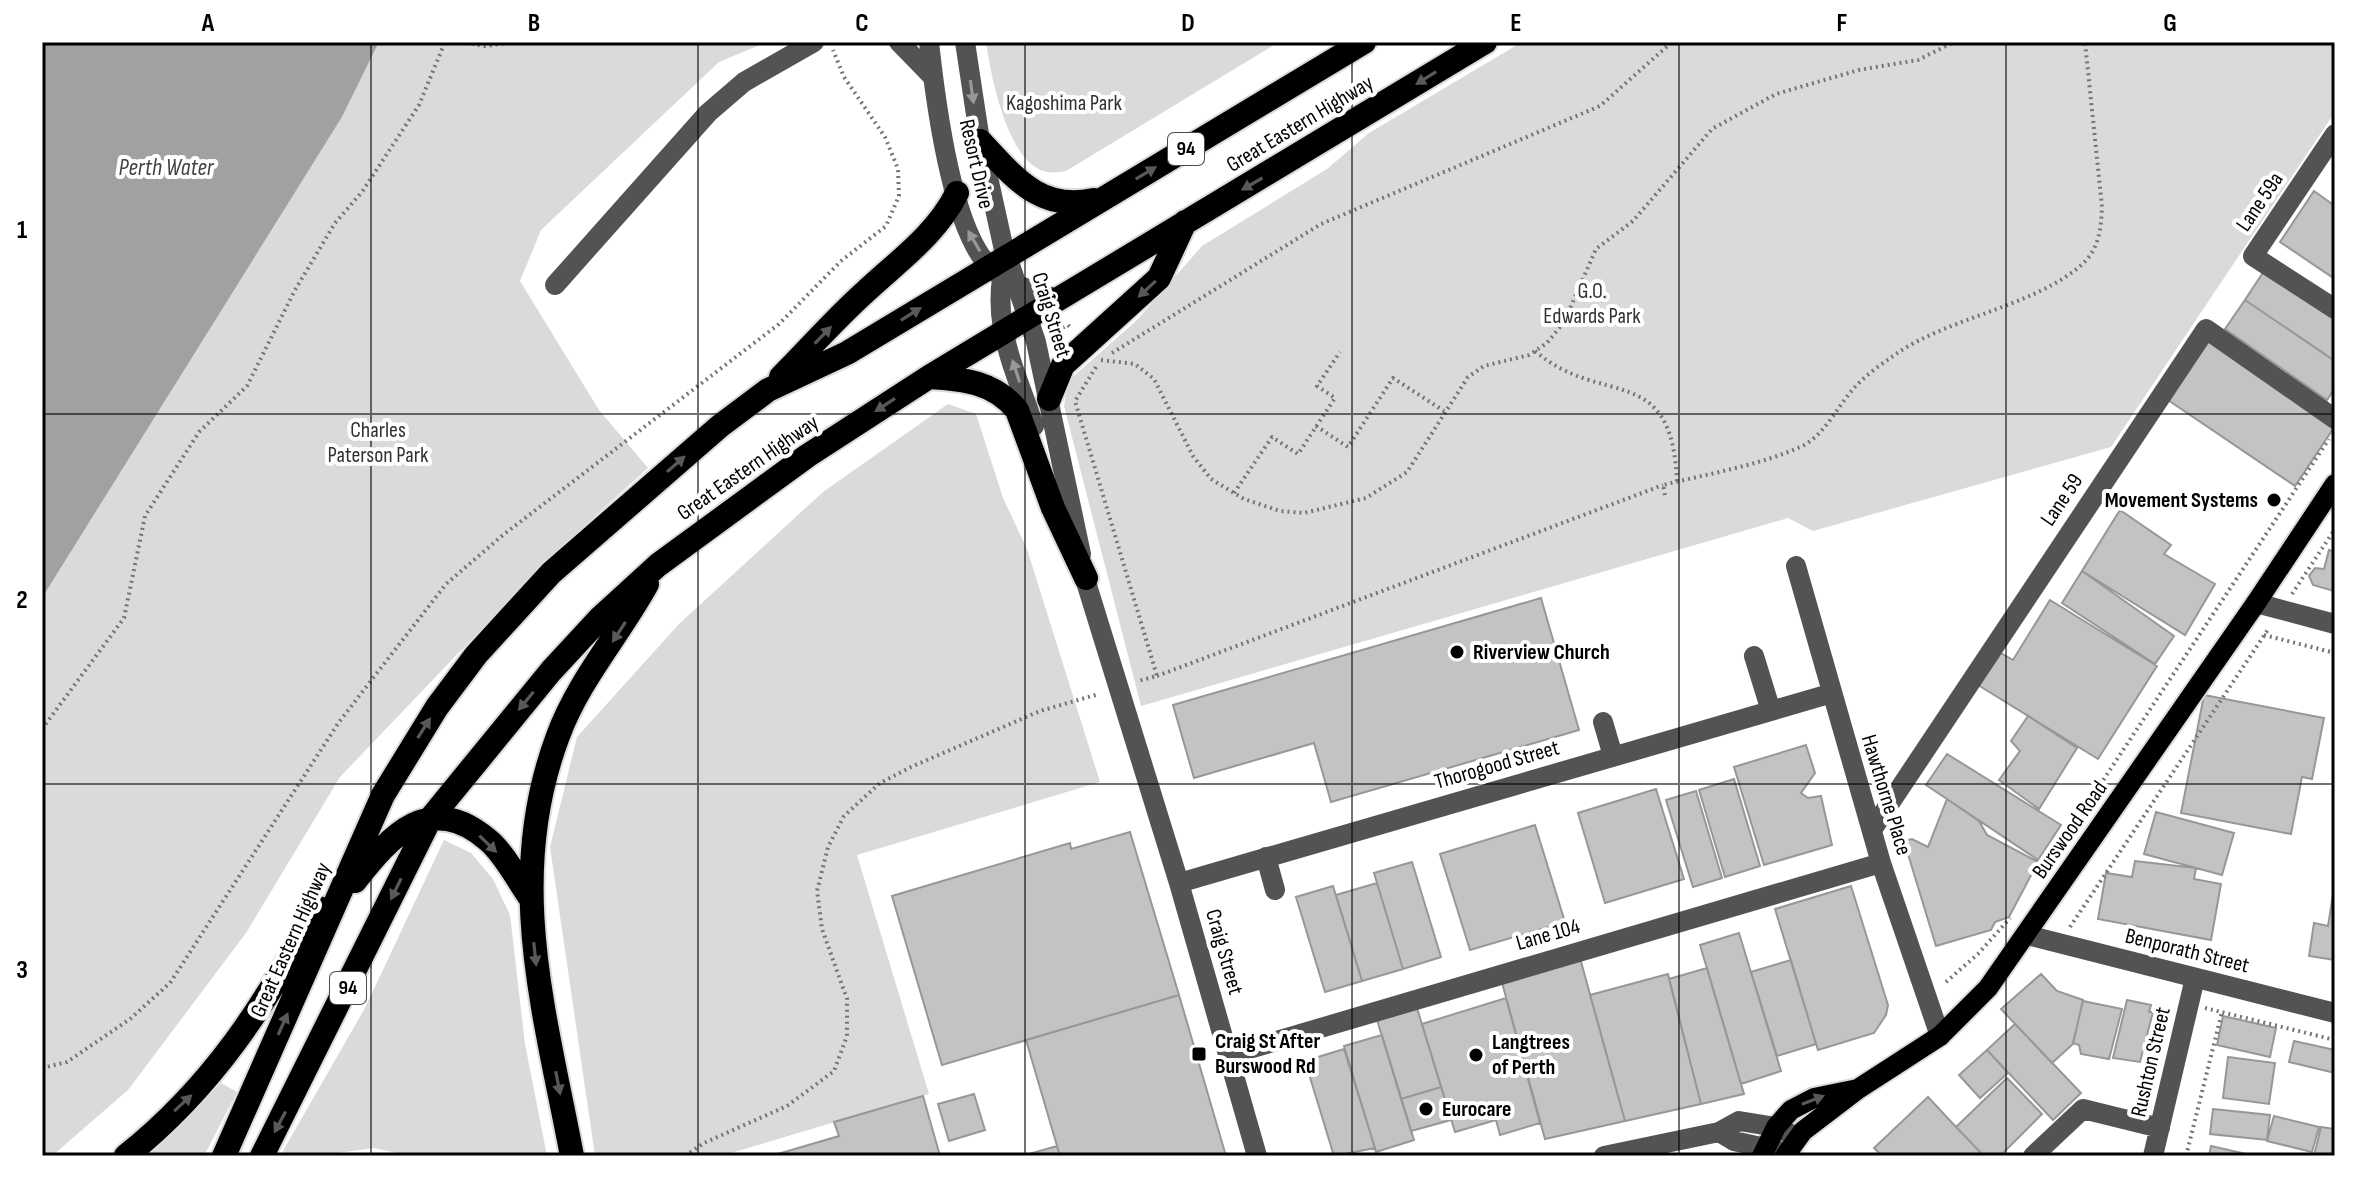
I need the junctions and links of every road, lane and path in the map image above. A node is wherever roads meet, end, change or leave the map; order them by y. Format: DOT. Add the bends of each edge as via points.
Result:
graph roads {
  1 [pos="445,42"];
  2 [pos="460,42"];
  3 [pos="516,42"];
  4 [pos="814,42"];
  5 [pos="829,42"];
  6 [pos="899,42"];
  7 [pos="929,42"];
  8 [pos="965,42"];
  9 [pos="1364,42"];
  10 [pos="1485,42"];
  11 [pos="1672,42"];
  12 [pos="1954,42"];
  13 [pos="2085,42"];
  14 [pos="933,77"];
  15 [pos="2335,134"];
  16 [pos="980,141"];
  17 [pos="957,193"];
  18 [pos="1106,197"];
  19 [pos="1185,222"];
  20 [pos="1005,273"];
  21 [pos="555,285"];
  22 [pos="1057,299"];
  23 [pos="2335,309"];
  24 [pos="1027,317"];
  25 [pos="1001,327"];
  26 [pos="1075,333"];
  27 [pos="1050,334"];
  28 [pos="1535,351"];
  29 [pos="1340,352"];
  30 [pos="1101,360"];
  31 [pos="929,377"];
  32 [pos="768,390"];
  33 [pos="1049,399"];
  34 [pos="1445,411"];
  35 [pos="2335,419"];
  36 [pos="1316,426"];
  37 [pos="2335,430"];
  38 [pos="1677,482"];
  39 [pos="2335,484"];
  40 [pos="1663,485"];
  41 [pos="1234,493"];
  42 [pos="1665,495"];
  43 [pos="2335,529"];
  44 [pos="658,565"];
  45 [pos="1796,566"];
  46 [pos="1086,578"];
  47 [pos="2256,603"];
  48 [pos="2281,610"];
  49 [pos="2335,624"];
  50 [pos="2264,635"];
  51 [pos="2335,653"];
  52 [pos="1754,656"];
  53 [pos="1157,676"];
  54 [pos="1118,687"];
  55 [pos="1829,694"];
  56 [pos="1771,711"];
  57 [pos="1603,722"];
  58 [pos="42,729"];
  59 [pos="1613,756"];
  60 [pos="383,795"];
  61 [pos="430,819"];
  62 [pos="1872,830"];
  63 [pos="1266,857"];
  64 [pos="1881,863"];
  65 [pos="2042,873"];
  66 [pos="1179,883"];
  67 [pos="1275,890"];
  68 [pos="529,896"];
  69 [pos="333,911"];
  70 [pos="2017,911"];
  71 [pos="2027,935"];
  72 [pos="2059,943"];
  73 [pos="2195,978"];
  74 [pos="1946,982"];
  75 [pos="2189,1004"];
  76 [pos="2222,1012"];
  77 [pos="2335,1013"];
  78 [pos="1940,1036"];
  79 [pos="2335,1040"];
  80 [pos="1229,1055"];
  81 [pos="42,1068"];
  82 [pos="1858,1089"];
  83 [pos="1776,1127"];
  84 [pos="2160,1128"];
  85 [pos="1719,1132"];
  86 [pos="1789,1149"];
  87 [pos="1763,1152"];
  88 [pos="126,1156"];
  89 [pos="224,1156"];
  90 [pos="262,1156"];
  91 [pos="572,1156"];
  92 [pos="685,1156"];
  93 [pos="1257,1156"];
  94 [pos="1604,1156"];
  95 [pos="2033,1156"];
  96 [pos="2153,1156"];
  97 [pos="2186,1156"];
  1 -- 58 [label="path" via="419,105 362,192 335,223 247,386 199,432 145,516 124,618"];
  2 -- 3 [label="path"];
  4 -- 21 [label="street" via="744,82 708,113"];
  5 -- 81 [label="path" via="898,169 899,196 886,226 841,261 779,324 446,584 339,722 170,983 130,1019 67,1062"];
  6 -- 14 [label="street"];
  7 -- 14 [label="street, Resort Drive"];
  8 -- 16 [label="street, Resort Drive, one-way"];
  18 -- 9 [label="highway, Great Eastern Highway / 94, one-way"];
  10 -- 19 [label="highway, Great Eastern Highway / 94, one-way"];
  11 -- 30 [label="path" via="1600,106 1321,224"];
  12 -- 28 [label="path" via="1918,60 1859,70 1776,94 1712,129 1633,221 1596,249 1564,322"];
  13 -- 38 [label="path" via="2102,207 2092,253 2078,268 2010,305 1895,354 1857,385 1819,433 1800,448"];
  14 -- 17 [label="street, Resort Drive"];
  15 -- 23 [label="street, Lane 59a" via="2253,256"];
  16 -- 18 [label="highway" via="1043,199 1081,203"];
  16 -- 20 [label="street, Resort Drive"];
  20 -- 17 [label="street, Resort Drive, one-way" via="968,233"];
  32 -- 17 [label="highway, one-way" via="913,250 947,213"];
  18 -- 20 [label="highway, Great Eastern Highway / 94"];
  19 -- 22 [label="highway, Great Eastern Highway / 94"];
  19 -- 33 [label="highway, one-way" via="1159,278 1063,365"];
  20 -- 22 [label="street"];
  20 -- 24 [label="street, Craig Street"];
  20 -- 25 [label="street, Resort Drive" via="1007,308"];
  32 -- 20 [label="highway, Great Eastern Highway / 94, one-way"];
  22 -- 24 [label="highway, Great Eastern Highway / 94"];
  24 -- 25 [label="highway, Great Eastern Highway / 94"];
  24 -- 33 [label="street, Craig Street"];
  25 -- 31 [label="highway, Great Eastern Highway / 94"];
  46 -- 25 [label="street, Craig Street, one-way"];
  26 -- 27 [label="path" via="1068,325"];
  28 -- 34 [label="path" via="1484,366 1468,377"];
  28 -- 38 [label="path" via="1577,378 1640,395 1667,420"];
  29 -- 36 [label="path" via="1317,386 1335,398"];
  30 -- 41 [label="path" via="1135,364 1154,379 1193,456 1211,479"];
  30 -- 53 [label="path" via="1075,401"];
  31 -- 44 [label="highway, Great Eastern Highway / 94, one-way" via="807,456"];
  31 -- 46 [label="highway" via="983,384 1017,410"];
  60 -- 32 [label="highway, Great Eastern Highway / 94, one-way" via="437,707 551,573"];
  33 -- 46 [label="street, Craig Street"];
  34 -- 36 [label="path" via="1393,378 1348,447"];
  34 -- 41 [label="path" via="1407,472 1366,498 1304,513 1280,511"];
  35 -- 62 [label="street, Lane 59" via="2206,329"];
  36 -- 41 [label="path" via="1298,454 1272,437"];
  37 -- 65 [label="path"];
  38 -- 40 [label="path"];
  39 -- 47 [label="main road, Burswood Road"];
  40 -- 42 [label="path"];
  40 -- 53 [label="path"];
  43 -- 48 [label="path"];
  44 -- 61 [label="highway, Great Eastern Highway / 94, one-way" via="551,671"];
  44 -- 68 [label="highway, one-way" via="620,633 583,684 557,737 532,837"];
  45 -- 55 [label="street, Hawthorne Place"];
  46 -- 54 [label="street, Craig Street"];
  47 -- 48 [label="street"];
  47 -- 71 [label="main road, Burswood Road"];
  48 -- 49 [label="street"];
  48 -- 50 [label="path"];
  50 -- 51 [label="path"];
  50 -- 72 [label="path"];
  52 -- 56 [label="street"];
  53 -- 54 [label="path"];
  54 -- 66 [label="street, Craig Street"];
  54 -- 92 [label="path" via="1040,711 911,767 880,783 844,816 828,847 817,891 822,929 847,999 847,1036 834,1071 787,1106"];
  55 -- 56 [label="street, Thorogood Street"];
  55 -- 62 [label="street, Hawthorne Place"];
  56 -- 59 [label="street, Thorogood Street"];
  57 -- 59 [label="street"];
  59 -- 63 [label="street, Thorogood Street"];
  60 -- 69 [label="highway, Great Eastern Highway / 94"];
  88 -- 60 [label="highway, one-way" via="209,1079 240,1037"];
  61 -- 68 [label="highway, one-way" via="454,821 489,840"];
  61 -- 69 [label="highway" via="419,819 386,842"];
  61 -- 90 [label="highway, Great Eastern Highway / 94, one-way"];
  62 -- 64 [label="street, Hawthorne Place"];
  63 -- 66 [label="street, Thorogood Street"];
  63 -- 67 [label="street"];
  64 -- 78 [label="street, Hawthorne Place"];
  64 -- 80 [label="street, Lane 104" via="1313,1021 1289,1044"];
  66 -- 80 [label="street, Craig Street"];
  68 -- 91 [label="highway, one-way" via="537,976"];
  89 -- 69 [label="highway, Great Eastern Highway / 94, one-way"];
  70 -- 74 [label="path"];
  71 -- 72 [label="street, Benporath Street"];
  71 -- 78 [label="main road, Burswood Road" via="1988,988"];
  72 -- 73 [label="street, Benporath Street"];
  73 -- 75 [label="street, Rushton Street"];
  73 -- 77 [label="street, Benporath Street"];
  75 -- 76 [label="path"];
  75 -- 84 [label="street, Rushton Street"];
  76 -- 79 [label="path"];
  76 -- 97 [label="path"];
  78 -- 82 [label="main road, Burswood Road"];
  80 -- 93 [label="street, Craig Street"];
  83 -- 82 [label="main road, Burswood Road, one-way" via="1791,1110 1814,1098"];
  82 -- 86 [label="main road"];
  83 -- 85 [label="street" via="1739,1121"];
  83 -- 86 [label="street"];
  83 -- 87 [label="main road"];
  84 -- 95 [label="street" via="2083,1109"];
  84 -- 96 [label="street, Rushton Street"];
  85 -- 87 [label="street"];
  85 -- 94 [label="street"];
  86 -- 87 [label="street"];
}
